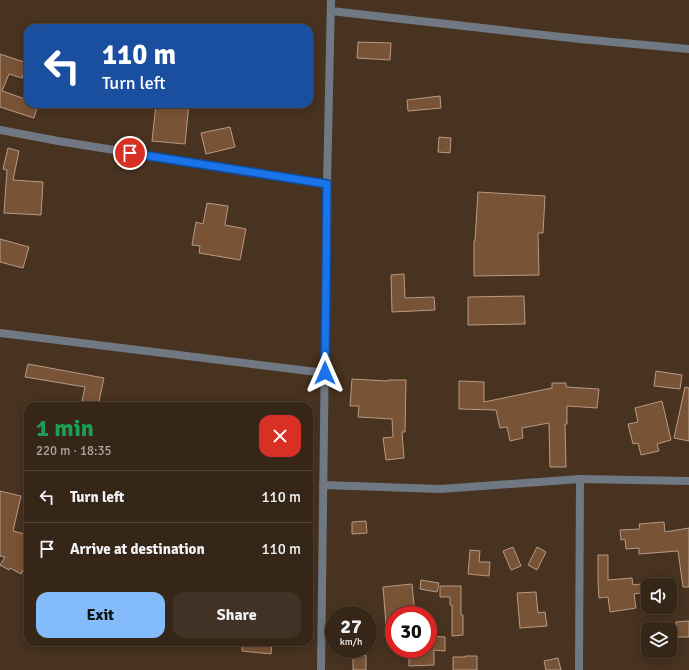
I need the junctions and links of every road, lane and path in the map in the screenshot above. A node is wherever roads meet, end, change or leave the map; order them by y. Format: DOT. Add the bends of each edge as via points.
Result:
graph roads {
  1 [pos="331,0"];
  2 [pos="331,11"];
  3 [pos="689,49"];
  4 [pos="0,130"];
  5 [pos="327,184"];
  6 [pos="0,333"];
  7 [pos="325,373"];
  8 [pos="580,479"];
  9 [pos="689,481"];
  10 [pos="323,485"];
  11 [pos="321,670"];
  12 [pos="579,670"];
  1 -- 2 [label="street"];
  2 -- 3 [label="street"];
  2 -- 5 [label="street"];
  4 -- 5 [label="street"];
  5 -- 7 [label="street"];
  6 -- 7 [label="street"];
  7 -- 10 [label="street"];
  8 -- 9 [label="street"];
  8 -- 10 [label="street" via="440,489"];
  8 -- 12 [label="street"];
  10 -- 11 [label="street"];
}
